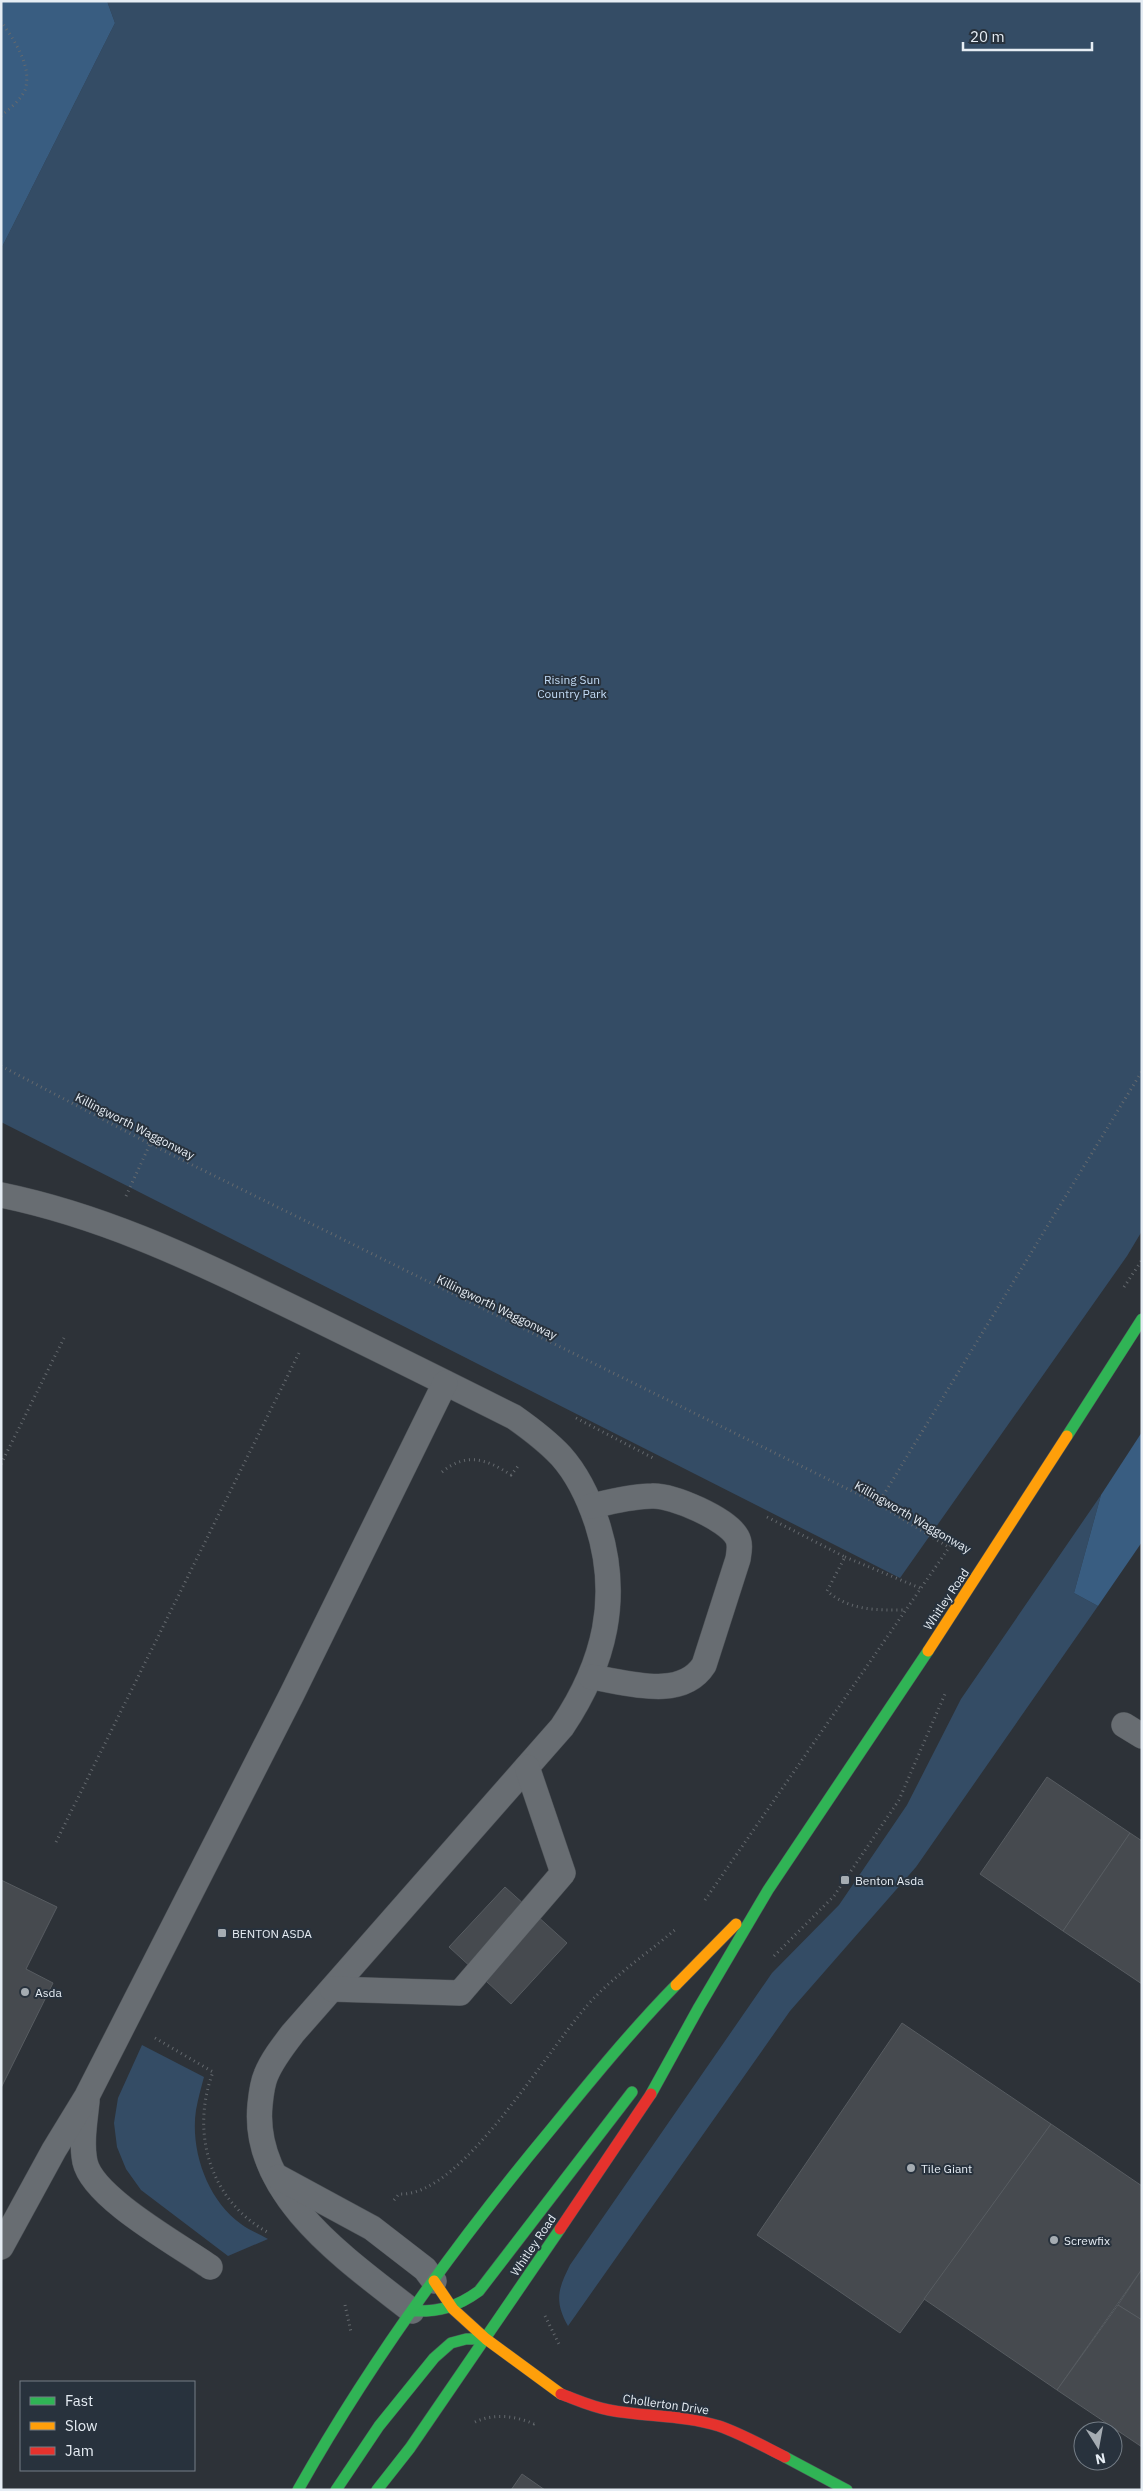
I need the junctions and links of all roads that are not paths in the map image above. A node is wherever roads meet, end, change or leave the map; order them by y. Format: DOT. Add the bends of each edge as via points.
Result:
graph roads {
  1 [pos="1,1195"];
  2 [pos="1142,1319"];
  3 [pos="445,1383"];
  4 [pos="591,1506"];
  5 [pos="591,1677"];
  6 [pos="527,1767"];
  7 [pos="768,1890"];
  8 [pos="332,1989"];
  9 [pos="699,2007"];
  10 [pos="656,2062"];
  11 [pos="638,2086"];
  12 [pos="87,2096"];
  13 [pos="276,2176"];
  14 [pos="1,2247"];
  15 [pos="210,2267"];
  16 [pos="434,2281"];
  17 [pos="453,2308"];
  18 [pos="412,2311"];
  19 [pos="486,2339"];
  20 [pos="298,2490"];
  21 [pos="336,2490"];
  22 [pos="377,2490"];
  23 [pos="847,2490"];
  1 -- 3 [label="lane" via="91,1219 174,1250"];
  2 -- 7 [label="main road, Whitley Road" via="983,1568"];
  3 -- 4 [label="lane" via="514,1417 542,1437 562,1457"];
  3 -- 12 [label="lane" via="292,1694"];
  4 -- 5 [label="lane" via="608,1569 608,1607 603,1641"];
  4 -- 5 [label="lane" via="667,1496 685,1502 731,1529 740,1547 699,1674 688,1682 672,1686"];
  5 -- 6 [label="lane" via="562,1727"];
  6 -- 8 [label="lane"];
  6 -- 8 [label="lane" via="563,1873 460,1992"];
  7 -- 9 [label="main road, Whitley Road"];
  7 -- 16 [label="main road, Whitley Road" via="634,2028 500,2190"];
  8 -- 13 [label="lane" via="293,2033 266,2076 259,2120 266,2159"];
  9 -- 10 [label="main road, Whitley Road"];
  9 -- 19 [label="main road, Whitley Road" via="654,2090"];
  11 -- 17 [label="main road, Whitley Road" via="479,2291"];
  12 -- 14 [label="lane"];
  12 -- 15 [label="lane" via="82,2144 85,2164 95,2183 110,2198"];
  13 -- 16 [label="lane" via="372,2228 425,2269"];
  13 -- 18 [label="lane" via="308,2224"];
  16 -- 17 [label="main road, Chollerton Drive"];
  16 -- 18 [label="main road, Whitley Road"];
  17 -- 18 [label="main road, Whitley Road"];
  17 -- 19 [label="main road, Chollerton Drive"];
  18 -- 20 [label="main road, Whitley Road" via="335,2424"];
  19 -- 21 [label="main road" via="452,2343 434,2358 379,2426"];
  19 -- 22 [label="main road, Whitley Road"];
  19 -- 23 [label="main road, Chollerton Drive" via="558,2392 575,2400 609,2410 718,2426 748,2438"];
}
